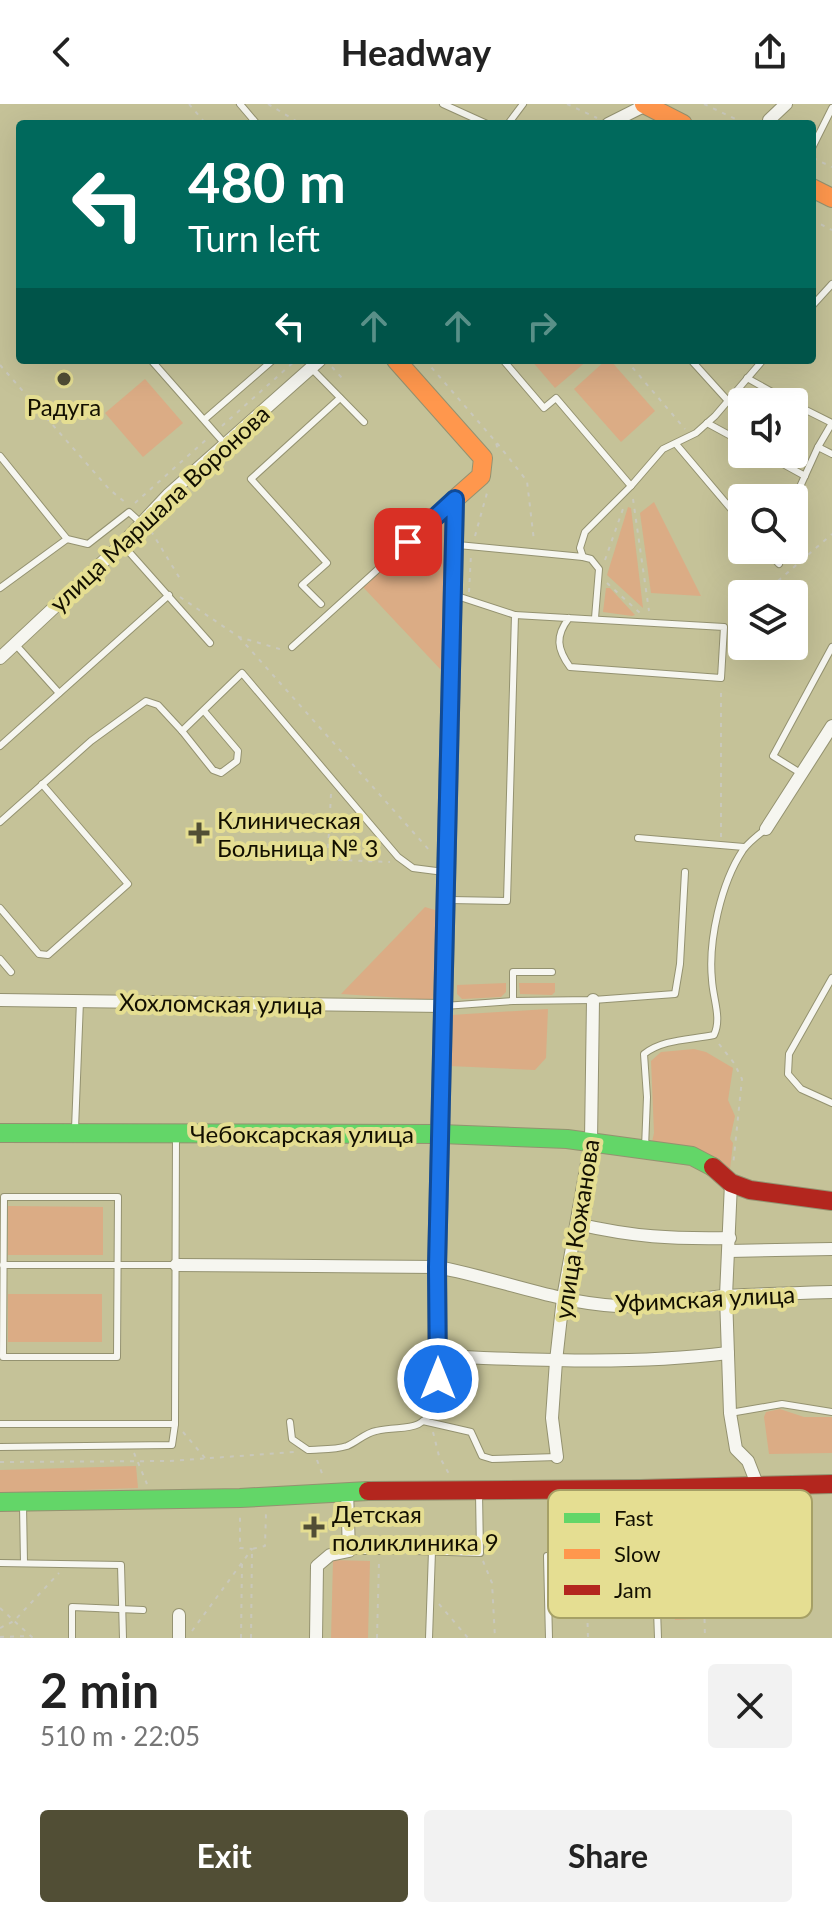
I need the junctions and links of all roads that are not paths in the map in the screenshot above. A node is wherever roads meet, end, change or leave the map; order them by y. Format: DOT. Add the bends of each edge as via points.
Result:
graph roads {
  1 [pos="240,104"];
  2 [pos="443,104"];
  3 [pos="646,104"];
  4 [pos="786,104"];
  5 [pos="832,108"];
  6 [pos="254,120"];
  7 [pos="478,120"];
  8 [pos="616,120"];
  9 [pos="676,120"];
  10 [pos="772,120"];
  11 [pos="816,140"];
  12 [pos="832,284"];
  13 [pos="816,294"];
  14 [pos="821,296"];
  15 [pos="816,302"];
  16 [pos="155,364"];
  17 [pos="268,364"];
  18 [pos="319,364"];
  19 [pos="321,364"];
  20 [pos="400,364"];
  21 [pos="506,364"];
  22 [pos="695,364"];
  23 [pos="759,364"];
  24 [pos="747,378"];
  25 [pos="740,388"];
  26 [pos="765,388"];
  27 [pos="340,398"];
  28 [pos="728,401"];
  29 [pos="728,403"];
  30 [pos="808,411"];
  31 [pos="205,419"];
  32 [pos="364,422"];
  33 [pos="707,423"];
  34 [pos="832,423"];
  35 [pos="728,434"];
  36 [pos="225,444"];
  37 [pos="676,444"];
  38 [pos="818,447"];
  39 [pos="832,454"];
  40 [pos="0,456"];
  41 [pos="790,468"];
  42 [pos="805,476"];
  43 [pos="801,484"];
  44 [pos="631,486"];
  45 [pos="455,499"];
  46 [pos="728,505"];
  47 [pos="143,521"];
  48 [pos="67,539"];
  49 [pos="122,544"];
  50 [pos="454,545"];
  51 [pos="583,557"];
  52 [pos="0,588"];
  53 [pos="169,595"];
  54 [pos="454,595"];
  55 [pos="321,604"];
  56 [pos="515,615"];
  57 [pos="569,618"];
  58 [pos="595,618"];
  59 [pos="210,643"];
  60 [pos="15,644"];
  61 [pos="292,647"];
  62 [pos="832,647"];
  63 [pos="0,658"];
  64 [pos="59,693"];
  65 [pos="204,711"];
  66 [pos="832,726"];
  67 [pos="182,731"];
  68 [pos="0,746"];
  69 [pos="802,774"];
  70 [pos="42,784"];
  71 [pos="0,822"];
  72 [pos="766,829"];
  73 [pos="638,838"];
  74 [pos="744,847"];
  75 [pos="448,869"];
  76 [pos="685,872"];
  77 [pos="446,900"];
  78 [pos="0,908"];
  79 [pos="0,959"];
  80 [pos="11,972"];
  81 [pos="552,972"];
  82 [pos="832,978"];
  83 [pos="0,1000"];
  84 [pos="593,1000"];
  85 [pos="80,1001"];
  86 [pos="513,1001"];
  87 [pos="443,1006"];
  88 [pos="832,1103"];
  89 [pos="75,1132"];
  90 [pos="0,1133"];
  91 [pos="176,1133"];
  92 [pos="441,1134"];
  93 [pos="591,1141"];
  94 [pos="645,1148"];
  95 [pos="731,1183"];
  96 [pos="832,1201"];
  97 [pos="577,1224"];
  98 [pos="729,1244"];
  99 [pos="832,1249"];
  100 [pos="118,1265"];
  101 [pos="176,1265"];
  102 [pos="437,1267"];
  103 [pos="2,1271"];
  104 [pos="832,1292"];
  105 [pos="726,1296"];
  106 [pos="563,1298"];
  107 [pos="2,1310"];
  108 [pos="728,1353"];
  109 [pos="438,1356"];
  110 [pos="556,1361"];
  111 [pos="438,1401"];
  112 [pos="832,1412"];
  113 [pos="730,1413"];
  114 [pos="290,1422"];
  115 [pos="427,1422"];
  116 [pos="0,1424"];
  117 [pos="175,1424"];
  118 [pos="0,1447"];
  119 [pos="557,1457"];
  120 [pos="757,1484"];
  121 [pos="832,1484"];
  122 [pos="479,1489"];
  123 [pos="566,1490"];
  124 [pos="757,1490"];
  125 [pos="347,1491"];
  126 [pos="0,1502"];
  127 [pos="23,1502"];
  128 [pos="349,1551"];
  129 [pos="391,1551"];
  130 [pos="416,1551"];
  131 [pos="432,1551"];
  132 [pos="548,1556"];
  133 [pos="0,1563"];
  134 [pos="24,1563"];
  135 [pos="548,1597"];
  136 [pos="122,1607"];
  137 [pos="143,1610"];
  138 [pos="173,1614"];
  139 [pos="549,1618"];
  140 [pos="657,1618"];
  141 [pos="72,1638"];
  142 [pos="123,1638"];
  143 [pos="179,1638"];
  144 [pos="316,1638"];
  145 [pos="429,1638"];
  146 [pos="549,1638"];
  147 [pos="658,1638"];
  1 -- 6 [label="lane"];
  2 -- 7 [label="lane"];
  3 -- 8 [label="street"];
  3 -- 9 [label="street"];
  4 -- 10 [label="street"];
  5 -- 11 [label="lane"];
  12 -- 14 [label="lane"];
  13 -- 14 [label="lane"];
  14 -- 15 [label="lane"];
  16 -- 31 [label="lane"];
  17 -- 31 [label="lane"];
  18 -- 36 [label="street, улица Маршала Воронова"];
  19 -- 27 [label="lane"];
  20 -- 45 [label="street" via="483,458 481,476"];
  21 -- 44 [label="lane" via="544,408 556,398"];
  22 -- 28 [label="lane"];
  23 -- 24 [label="lane"];
  24 -- 25 [label="lane"];
  24 -- 26 [label="lane"];
  27 -- 32 [label="lane"];
  27 -- 55 [label="lane" via="251,479 327,563 302,585"];
  29 -- 33 [label="lane"];
  30 -- 34 [label="lane"];
  31 -- 36 [label="lane"];
  33 -- 35 [label="lane"];
  33 -- 37 [label="lane"];
  34 -- 38 [label="lane"];
  36 -- 47 [label="street, улица Маршала Воронова"];
  37 -- 44 [label="lane" via="663,449"];
  37 -- 46 [label="lane"];
  38 -- 39 [label="lane"];
  38 -- 42 [label="lane"];
  40 -- 48 [label="lane"];
  41 -- 42 [label="lane"];
  42 -- 43 [label="lane"];
  44 -- 51 [label="lane" via="585,532"];
  45 -- 50 [label="street"];
  45 -- 61 [label="lane"];
  47 -- 48 [label="lane" via="129,512 88,544"];
  47 -- 49 [label="street, улица Маршала Воронова"];
  48 -- 52 [label="lane"];
  49 -- 53 [label="lane"];
  49 -- 60 [label="street, улица Маршала Воронова"];
  50 -- 51 [label="lane"];
  50 -- 54 [label="street"];
  51 -- 58 [label="lane" via="597,564"];
  53 -- 59 [label="lane"];
  53 -- 64 [label="lane"];
  54 -- 56 [label="lane"];
  54 -- 75 [label="street"];
  56 -- 57 [label="lane"];
  56 -- 77 [label="lane" via="507,901"];
  57 -- 58 [label="lane"];
  57 -- 58 [label="lane" via="558,642 570,667 721,678 724,627"];
  60 -- 63 [label="street, улица Маршала Воронова"];
  60 -- 64 [label="lane"];
  62 -- 69 [label="lane" via="773,756"];
  64 -- 68 [label="lane"];
  65 -- 67 [label="lane"];
  65 -- 67 [label="lane" via="238,751 237,761 221,773 213,770"];
  65 -- 75 [label="lane" via="242,673 403,860 413,868"];
  66 -- 69 [label="street"];
  67 -- 70 [label="lane" via="158,705 146,701"];
  69 -- 72 [label="street"];
  70 -- 71 [label="lane"];
  70 -- 78 [label="lane" via="128,884 48,955 39,954"];
  72 -- 74 [label="lane"];
  73 -- 74 [label="lane"];
  74 -- 94 [label="lane" via="716,918 711,977 719,1025 714,1035 657,1044 644,1054"];
  75 -- 77 [label="street"];
  76 -- 84 [label="lane" via="675,994"];
  77 -- 87 [label="street"];
  79 -- 80 [label="lane"];
  81 -- 86 [label="lane" via="513,972"];
  82 -- 88 [label="lane" via="789,1054 788,1074 801,1089"];
  83 -- 85 [label="street, Хохломская улица"];
  84 -- 86 [label="lane"];
  84 -- 93 [label="street, улица Кожанова"];
  85 -- 87 [label="street, Хохломская улица"];
  85 -- 89 [label="lane"];
  86 -- 87 [label="lane"];
  87 -- 92 [label="street"];
  89 -- 90 [label="street, Чебоксарская улица"];
  89 -- 91 [label="street, Чебоксарская улица"];
  91 -- 92 [label="street, Чебоксарская улица"];
  91 -- 101 [label="lane"];
  92 -- 93 [label="street, Чебоксарская улица"];
  92 -- 102 [label="street"];
  93 -- 94 [label="street, Чебоксарская улица"];
  93 -- 97 [label="street, улица Кожанова"];
  94 -- 95 [label="street, Чебоксарская улица" via="692,1156"];
  95 -- 96 [label="street, Чебоксарская улица"];
  95 -- 98 [label="street"];
  97 -- 98 [label="street"];
  97 -- 106 [label="street, улица Кожанова"];
  98 -- 99 [label="street"];
  98 -- 105 [label="street"];
  100 -- 101 [label="lane"];
  100 -- 103 [label="lane"];
  100 -- 103 [label="lane" via="118,1197 4,1197"];
  100 -- 107 [label="lane" via="117,1357 3,1357"];
  101 -- 102 [label="street, Уфимская улица"];
  101 -- 117 [label="lane"];
  102 -- 106 [label="street, Уфимская улица"];
  102 -- 109 [label="street"];
  103 -- 107 [label="lane"];
  104 -- 105 [label="street, Уфимская улица"];
  105 -- 106 [label="street, Уфимская улица" via="616,1306"];
  105 -- 108 [label="street"];
  106 -- 110 [label="street, улица Кожанова"];
  108 -- 110 [label="street"];
  108 -- 113 [label="street"];
  109 -- 110 [label="street"];
  109 -- 111 [label="street"];
  110 -- 119 [label="street, улица Кожанова" via="552,1418"];
  111 -- 115 [label="lane"];
  112 -- 113 [label="lane" via="782,1404"];
  113 -- 120 [label="street" via="736,1449 748,1461"];
  114 -- 115 [label="lane" via="292,1439 308,1450 347,1445 375,1431"];
  115 -- 119 [label="lane" via="471,1432 482,1456 492,1459"];
  116 -- 117 [label="lane"];
  117 -- 118 [label="lane" via="172,1445"];
  120 -- 121 [label="street"];
  120 -- 123 [label="street"];
  120 -- 124 [label="lane"];
  122 -- 123 [label="street"];
  122 -- 125 [label="street"];
  122 -- 131 [label="lane" via="480,1553"];
  125 -- 127 [label="street"];
  125 -- 128 [label="street"];
  126 -- 127 [label="street"];
  127 -- 134 [label="lane"];
  128 -- 129 [label="lane"];
  128 -- 144 [label="street" via="330,1555 317,1566"];
  130 -- 131 [label="lane"];
  131 -- 145 [label="lane"];
  132 -- 135 [label="lane"];
  133 -- 134 [label="lane"];
  134 -- 136 [label="lane" via="121,1565"];
  136 -- 137 [label="lane"];
  136 -- 141 [label="lane" via="72,1607"];
  136 -- 142 [label="lane"];
  138 -- 143 [label="street"];
  139 -- 146 [label="lane"];
  140 -- 147 [label="lane"];
}
